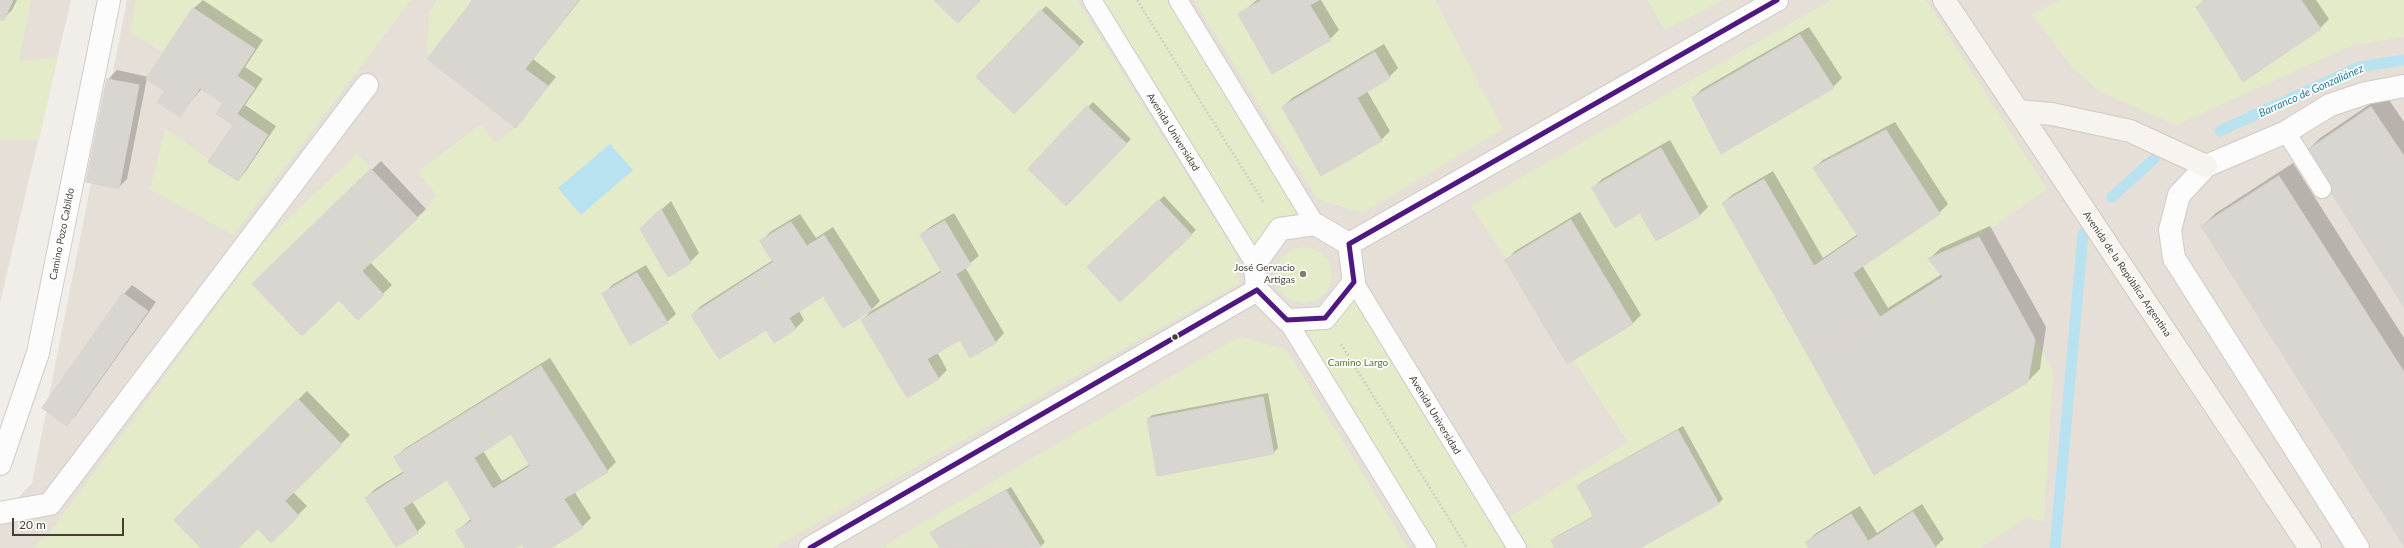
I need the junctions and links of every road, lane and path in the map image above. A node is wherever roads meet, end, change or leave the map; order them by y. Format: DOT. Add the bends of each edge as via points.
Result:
graph roads {
  1 [pos="109,0"];
  2 [pos="1092,0"];
  3 [pos="1137,0"];
  4 [pos="1178,0"];
  5 [pos="1777,0"];
  6 [pos="1944,0"];
  7 [pos="367,85"];
  8 [pos="2404,86"];
  9 [pos="2018,112"];
  10 [pos="2286,132"];
  11 [pos="2206,166"];
  12 [pos="2322,189"];
  13 [pos="1315,224"];
  14 [pos="1280,230"];
  15 [pos="1349,244"];
  16 [pos="1255,264"];
  17 [pos="1354,282"];
  18 [pos="1257,290"];
  19 [pos="1325,318"];
  20 [pos="1287,320"];
  21 [pos="0,464"];
  22 [pos="0,513"];
  23 [pos="810,548"];
  24 [pos="1427,548"];
  25 [pos="1467,548"];
  26 [pos="1517,548"];
  27 [pos="2310,548"];
  28 [pos="2358,548"];
  1 -- 21 [label="street, Camino Pozo Cabildo" via="38,353"];
  2 -- 16 [label="lane, Avenida Universidad"];
  3 -- 14 [label="path"];
  4 -- 13 [label="lane"];
  5 -- 15 [label="street"];
  6 -- 9 [label="street, Avenida de la República Argentina"];
  7 -- 22 [label="street" via="50,504"];
  8 -- 10 [label="street" via="2366,92 2330,105"];
  9 -- 11 [label="street" via="2052,114 2130,131"];
  9 -- 27 [label="street, Avenida de la República Argentina"];
  10 -- 11 [label="street"];
  10 -- 12 [label="lane"];
  11 -- 28 [label="street" via="2179,195 2170,230 2174,258"];
  13 -- 14 [label="street"];
  13 -- 15 [label="street"];
  14 -- 16 [label="street"];
  15 -- 17 [label="street"];
  16 -- 18 [label="street"];
  17 -- 19 [label="street"];
  17 -- 26 [label="lane, Avenida Universidad"];
  18 -- 20 [label="street"];
  18 -- 23 [label="street"];
  19 -- 20 [label="street"];
  19 -- 25 [label="path"];
  20 -- 24 [label="lane"];
}
